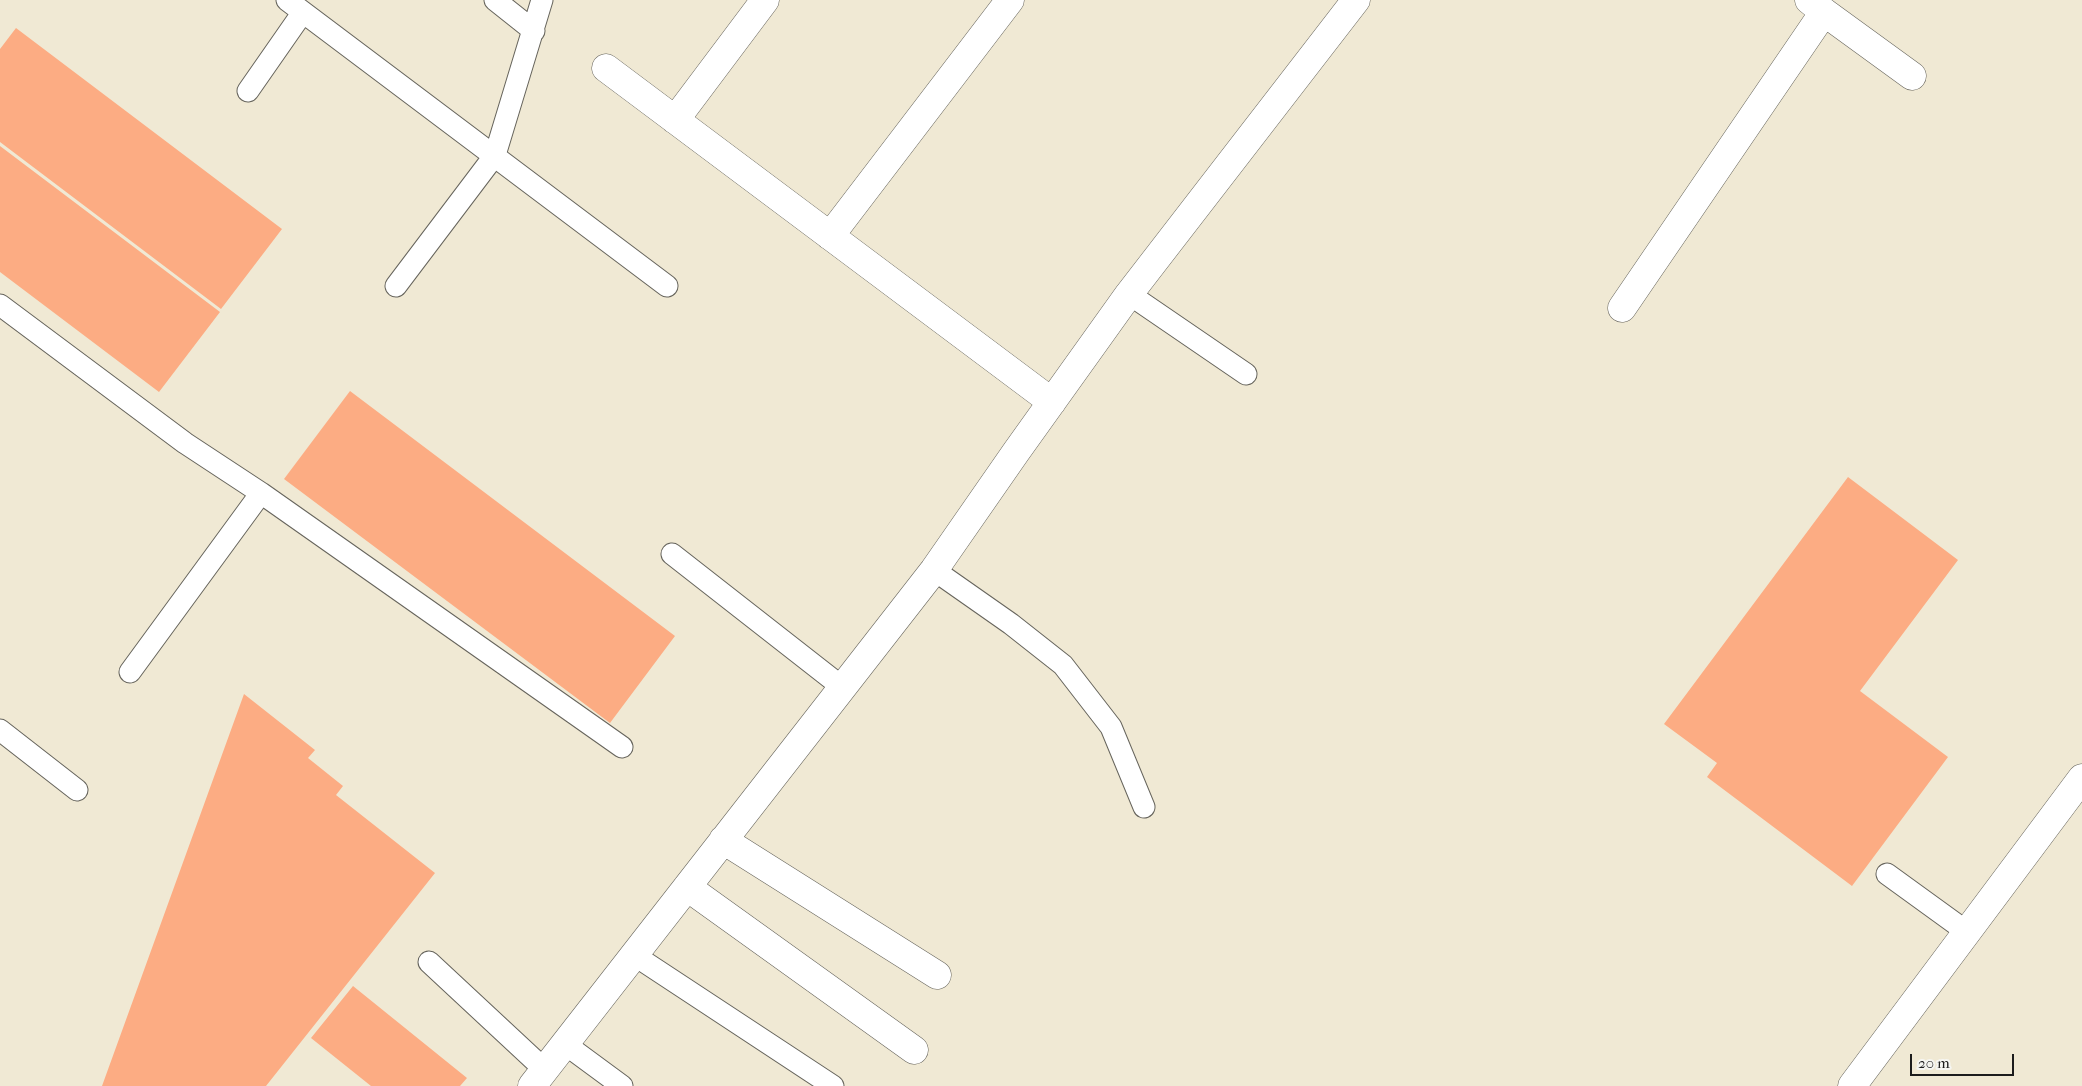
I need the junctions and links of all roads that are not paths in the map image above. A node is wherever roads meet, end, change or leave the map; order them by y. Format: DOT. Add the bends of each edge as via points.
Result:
graph roads {
  1 [pos="495,0"];
  2 [pos="542,0"];
  3 [pos="765,0"];
  4 [pos="1010,0"];
  5 [pos="1356,0"];
  6 [pos="295,6"];
  7 [pos="1816,6"];
  8 [pos="534,31"];
  9 [pos="606,68"];
  10 [pos="1912,76"];
  11 [pos="248,91"];
  12 [pos="675,120"];
  13 [pos="495,155"];
  14 [pos="830,236"];
  15 [pos="396,286"];
  16 [pos="667,286"];
  17 [pos="1129,294"];
  18 [pos="0,306"];
  19 [pos="1622,308"];
  20 [pos="1246,374"];
  21 [pos="1052,402"];
  22 [pos="261,493"];
  23 [pos="672,554"];
  24 [pos="934,570"];
  25 [pos="130,672"];
  26 [pos="842,687"];
  27 [pos="0,730"];
  28 [pos="622,747"];
  29 [pos="2082,778"];
  30 [pos="77,790"];
  31 [pos="1144,807"];
  32 [pos="723,840"];
  33 [pos="1887,874"];
  34 [pos="686,887"];
  35 [pos="1966,932"];
  36 [pos="634,955"];
  37 [pos="429,962"];
  38 [pos="937,975"];
  39 [pos="565,1044"];
  40 [pos="914,1050"];
  41 [pos="538,1078"];
  42 [pos="622,1086"];
  43 [pos="833,1086"];
  44 [pos="1852,1086"];
  1 -- 8 [label="lane"];
  2 -- 8 [label="lane"];
  3 -- 12 [label="street"];
  4 -- 14 [label="street"];
  5 -- 17 [label="street"];
  6 -- 11 [label="lane"];
  6 -- 13 [label="lane"];
  7 -- 10 [label="street"];
  7 -- 19 [label="street"];
  8 -- 13 [label="lane"];
  9 -- 12 [label="street"];
  12 -- 14 [label="street"];
  13 -- 15 [label="lane"];
  13 -- 16 [label="lane"];
  14 -- 21 [label="street"];
  17 -- 20 [label="lane"];
  17 -- 21 [label="street"];
  18 -- 22 [label="lane" via="186,443"];
  21 -- 24 [label="street"];
  22 -- 25 [label="lane"];
  22 -- 28 [label="lane"];
  23 -- 26 [label="lane"];
  24 -- 26 [label="street"];
  24 -- 31 [label="lane" via="1063,665 1111,727"];
  26 -- 32 [label="street"];
  27 -- 30 [label="lane"];
  29 -- 35 [label="street"];
  32 -- 34 [label="street"];
  32 -- 38 [label="street"];
  33 -- 35 [label="lane"];
  34 -- 36 [label="street"];
  34 -- 40 [label="street"];
  35 -- 44 [label="street"];
  36 -- 39 [label="street"];
  36 -- 43 [label="lane"];
  37 -- 41 [label="lane"];
  39 -- 41 [label="street"];
  39 -- 42 [label="lane"];
}
